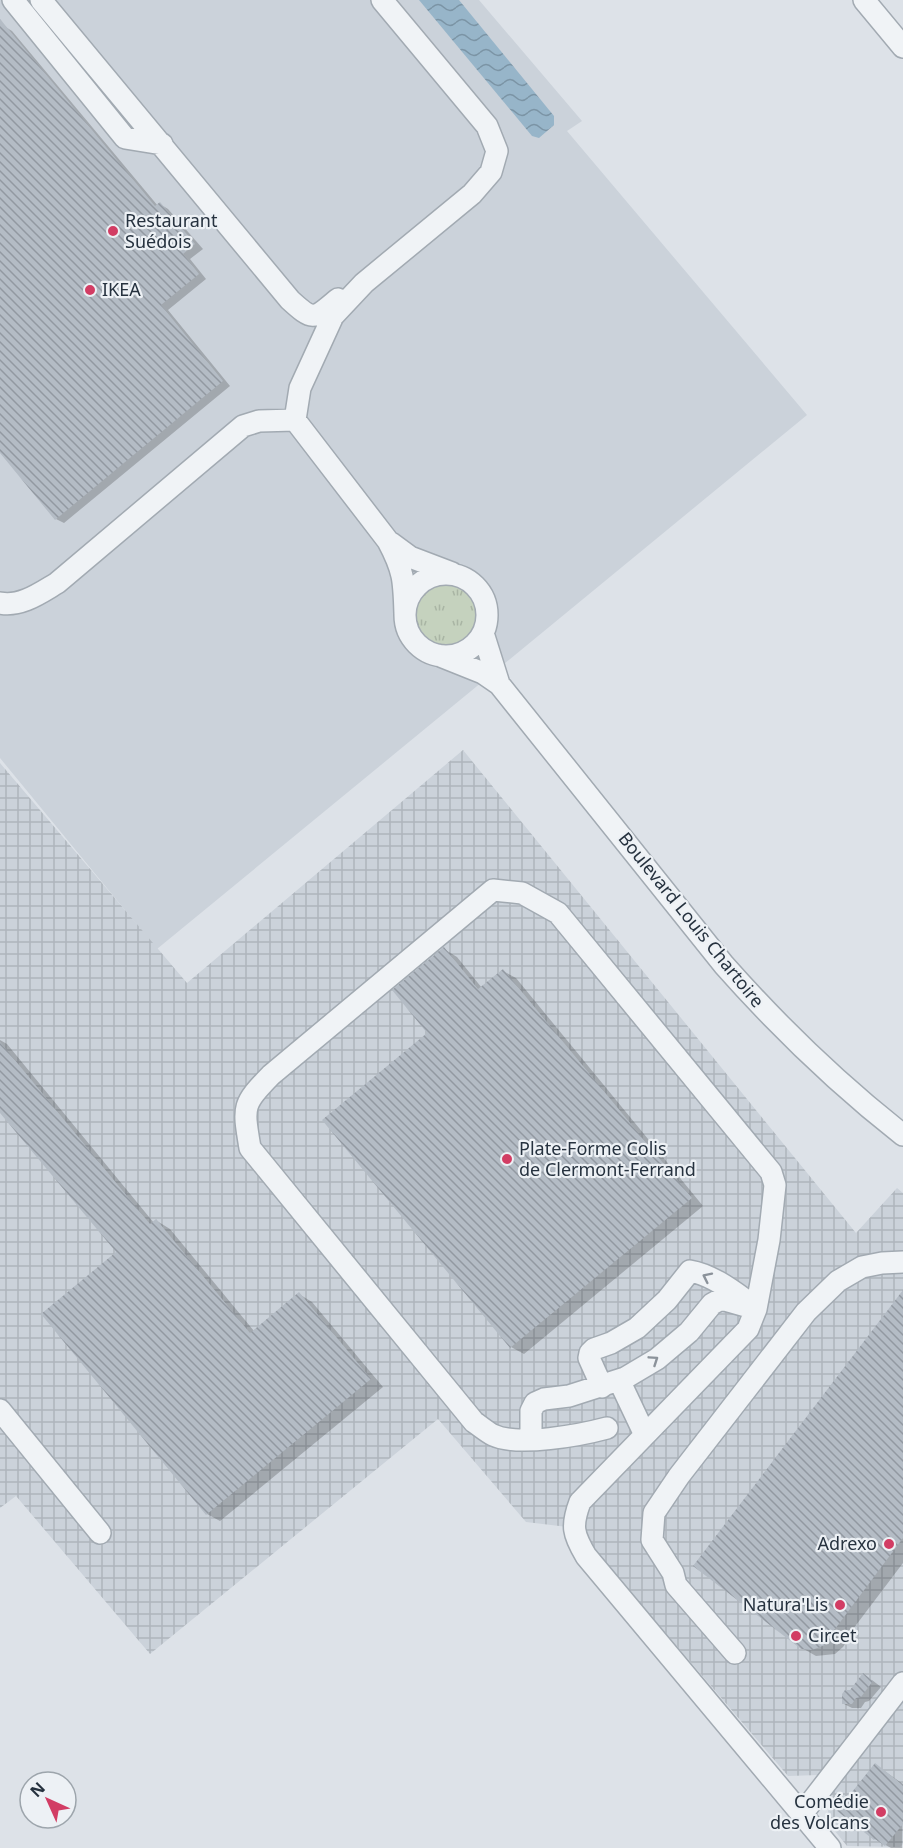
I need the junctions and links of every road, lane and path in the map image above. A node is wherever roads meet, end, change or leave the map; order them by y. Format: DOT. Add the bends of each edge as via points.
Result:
graph roads {
  1 [pos="13,0"];
  2 [pos="41,0"];
  3 [pos="382,0"];
  4 [pos="864,0"];
  5 [pos="903,46"];
  6 [pos="162,144"];
  7 [pos="364,284"];
  8 [pos="290,300"];
  9 [pos="304,378"];
  10 [pos="295,420"];
  11 [pos="388,541"];
  12 [pos="455,574"];
  13 [pos="0,603"];
  14 [pos="405,614"];
  15 [pos="483,633"];
  16 [pos="438,655"];
  17 [pos="499,684"];
  18 [pos="903,1135"];
  19 [pos="903,1262"];
  20 [pos="756,1309"];
  21 [pos="610,1383"];
  22 [pos="0,1410"];
  23 [pos="607,1428"];
  24 [pos="645,1435"];
  25 [pos="531,1440"];
  26 [pos="100,1533"];
  27 [pos="735,1653"];
  28 [pos="903,1683"];
  29 [pos="802,1814"];
  30 [pos="830,1848"];
  1 -- 6 [label="street" via="125,138"];
  2 -- 6 [label="street"];
  3 -- 7 [label="street" via="487,126 497,151 491,172 472,194"];
  4 -- 5 [label="street"];
  6 -- 8 [label="street"];
  7 -- 8 [label="street" via="314,316 308,316"];
  7 -- 9 [label="street" via="333,316"];
  8 -- 9 [label="street" via="308,344"];
  9 -- 10 [label="street"];
  10 -- 11 [label="street"];
  10 -- 13 [label="street" via="259,421 243,426 57,583 32,598"];
  11 -- 12 [label="street" via="410,557"];
  11 -- 14 [label="street" via="404,580"];
  12 -- 14 [label="street" via="431,576 420,583 409,597"];
  12 -- 15 [label="street" via="466,578 483,595 487,620"];
  14 -- 16 [label="street" via="414,641"];
  15 -- 16 [label="street" via="465,652"];
  15 -- 17 [label="street"];
  16 -- 17 [label="street" via="483,673"];
  17 -- 18 [label="street, Boulevard Louis Chartoire" via="750,995 854,1096"];
  19 -- 27 [label="street" via="862,1267 838,1281 806,1312 654,1513 652,1540 676,1585"];
  21 -- 20 [label="street, one-way" via="657,1359 721,1299"];
  20 -- 21 [label="street, one-way" via="731,1289 690,1271 637,1328 590,1353 589,1358"];
  20 -- 24 [label="street" via="748,1329"];
  20 -- 25 [label="street" via="776,1185 771,1172 558,913 522,893 493,890 271,1075 251,1096 244,1115 250,1148 474,1422 494,1436"];
  21 -- 24 [label="street"];
  21 -- 25 [label="street" via="535,1403 531,1411"];
  22 -- 26 [label="street"];
  23 -- 25 [label="street"];
  24 -- 29 [label="street" via="580,1502 574,1517 574,1535 586,1556"];
  28 -- 29 [label="street"];
  29 -- 30 [label="street"];
}
